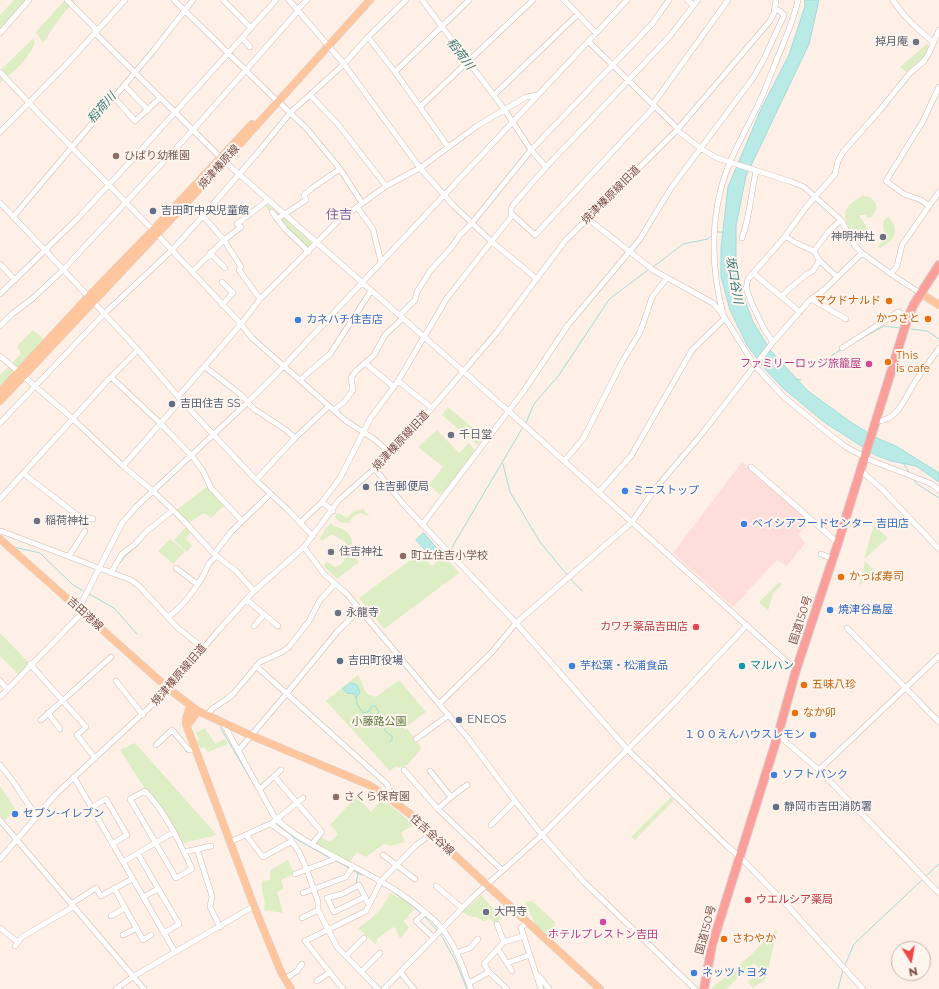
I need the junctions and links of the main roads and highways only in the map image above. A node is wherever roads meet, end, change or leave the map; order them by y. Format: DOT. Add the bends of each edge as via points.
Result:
graph roads {
  1 [pos="364,0"];
  2 [pos="370,0"];
  3 [pos="327,44"];
  4 [pos="939,265"];
  5 [pos="920,293"];
  6 [pos="939,305"];
  7 [pos="21,374"];
  8 [pos="0,392"];
  9 [pos="0,401"];
  10 [pos="2,541"];
  11 [pos="169,689"];
  12 [pos="190,706"];
  13 [pos="198,711"];
  14 [pos="187,726"];
  15 [pos="291,989"];
  16 [pos="600,989"];
  17 [pos="704,989"];
  1 -- 3 [label="main road, 焼津榛原線"];
  2 -- 3 [label="main road, 焼津榛原線"];
  3 -- 7 [label="main road, 焼津榛原線"];
  4 -- 5 [label="highway, 国道150号"];
  5 -- 6 [label="main road"];
  5 -- 17 [label="highway, 国道150号" via="908,317 796,670 712,945"];
  7 -- 8 [label="main road, 焼津榛原線"];
  7 -- 9 [label="main road, 焼津榛原線"];
  10 -- 11 [label="main road, 吉田港線"];
  11 -- 12 [label="main road, 住吉金谷線"];
  12 -- 13 [label="main road, 住吉金谷線"];
  12 -- 14 [label="main road" via="186,719"];
  13 -- 14 [label="main road"];
  13 -- 16 [label="main road, 住吉金谷線" via="369,785 386,796 410,814"];
  14 -- 15 [label="main road" via="254,906"];
}
